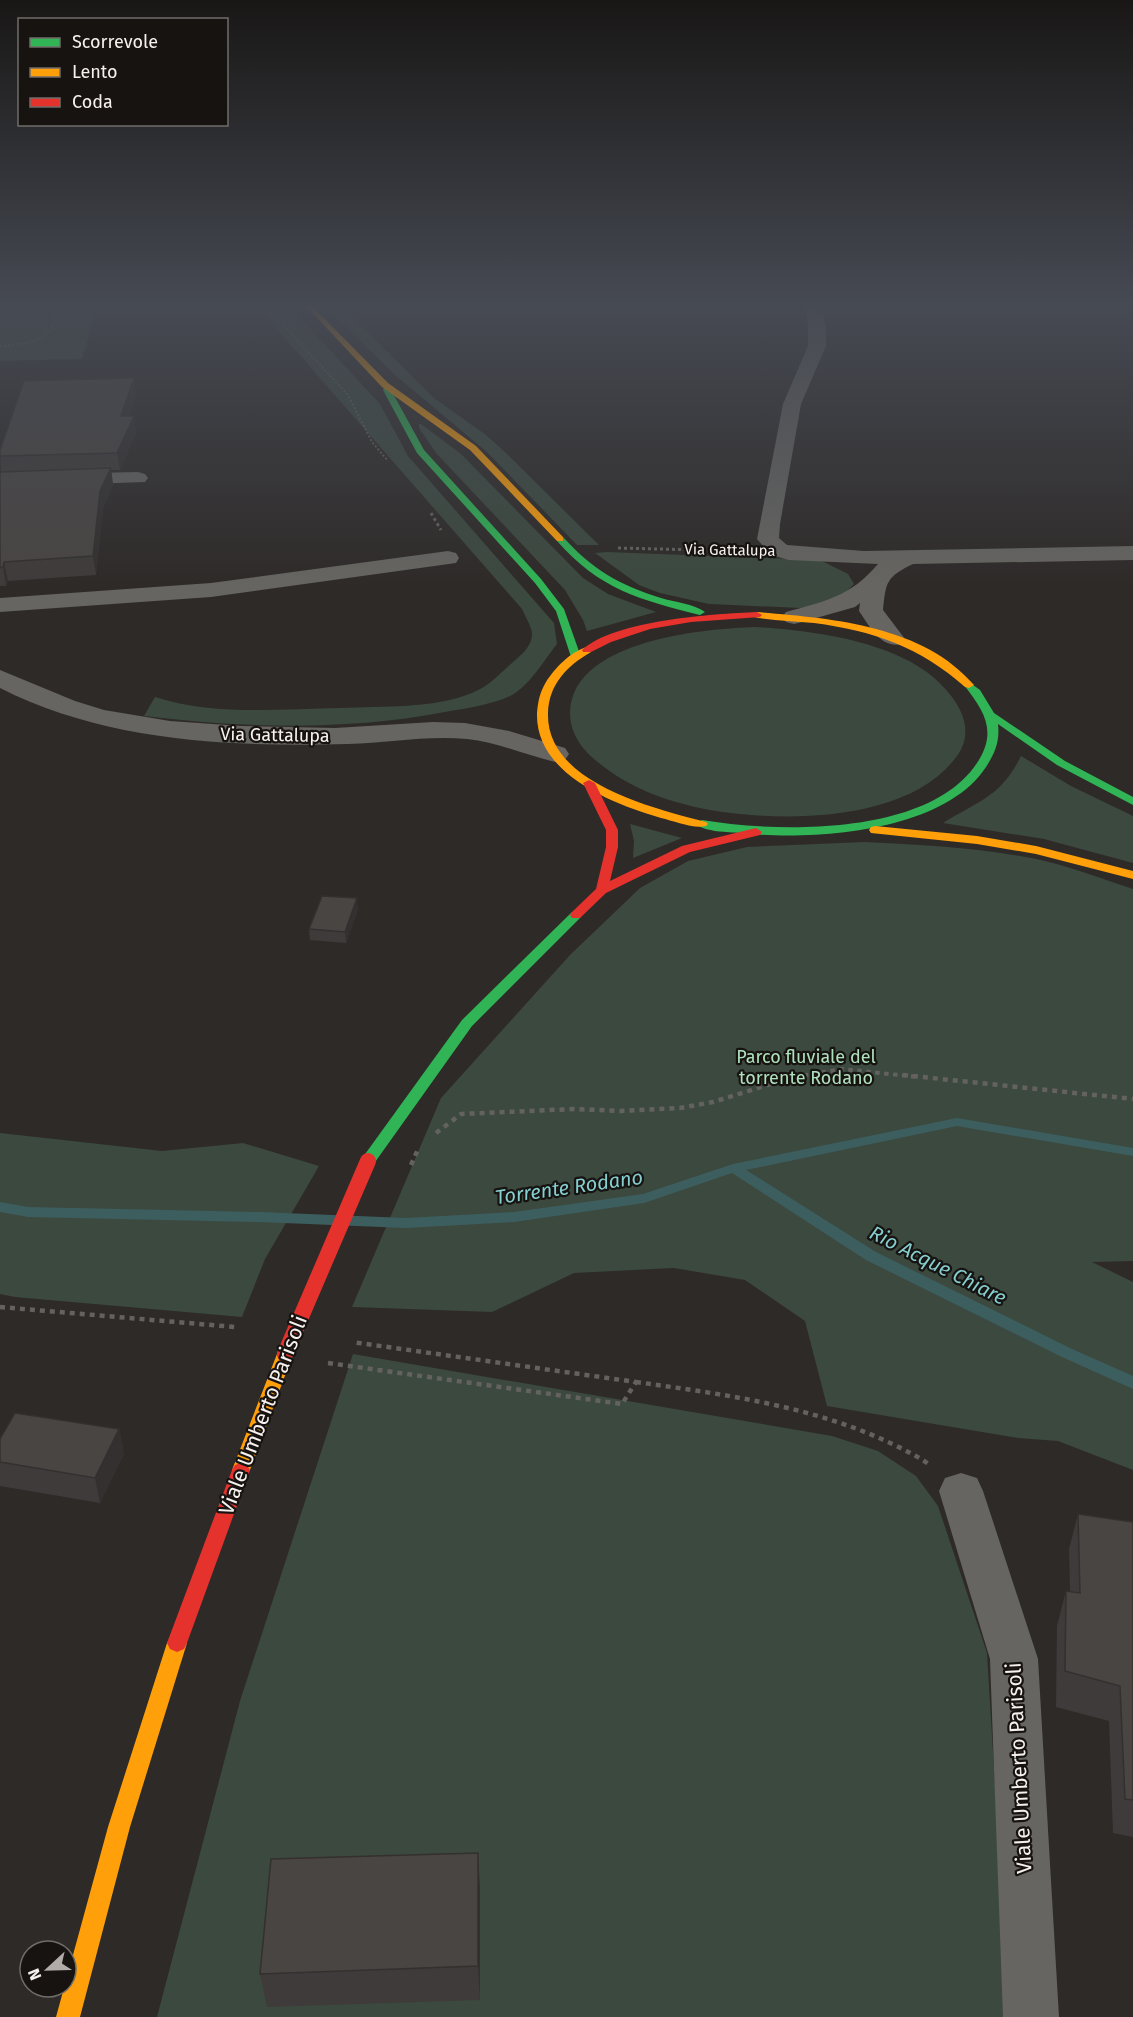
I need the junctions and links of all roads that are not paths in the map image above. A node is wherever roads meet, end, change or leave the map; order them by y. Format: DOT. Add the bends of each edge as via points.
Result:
graph roads {
  1 [pos="392,399"];
  2 [pos="405,399"];
  3 [pos="794,399"];
  4 [pos="138,477"];
  5 [pos="0,481"];
  6 [pos="1133,553"];
  7 [pos="828,556"];
  8 [pos="909,557"];
  9 [pos="448,558"];
  10 [pos="875,582"];
  11 [pos="0,605"];
  12 [pos="720,616"];
  13 [pos="794,617"];
  14 [pos="893,639"];
  15 [pos="576,657"];
  16 [pos="0,678"];
  17 [pos="993,716"];
  18 [pos="555,754"];
  19 [pos="589,783"];
  20 [pos="1133,802"];
  21 [pos="849,827"];
  22 [pos="756,832"];
  23 [pos="1133,875"];
  24 [pos="602,890"];
  25 [pos="961,1491"];
  26 [pos="68,2017"];
  27 [pos="1031,2017"];
  1 -- 15 [label="main road" via="420,451 561,611"];
  2 -- 12 [label="main road" via="473,448 585,565 640,596"];
  3 -- 7 [label="street, Via Gattalupa" via="768,539 779,550 789,553"];
  4 -- 5 [label="street"];
  6 -- 8 [label="street, Via Gattalupa"];
  7 -- 8 [label="street, Via Gattalupa"];
  7 -- 10 [label="street, Via Gattalupa"];
  8 -- 10 [label="street, Via Gattalupa" via="887,568"];
  9 -- 11 [label="street" via="211,590"];
  10 -- 13 [label="street, Via Gattalupa" via="841,604"];
  10 -- 14 [label="street" via="871,612"];
  12 -- 13 [label="main road"];
  12 -- 15 [label="main road" via="638,629"];
  13 -- 14 [label="main road"];
  14 -- 17 [label="main road" via="950,667 970,684"];
  15 -- 18 [label="main road" via="559,671 545,693 540,719"];
  16 -- 18 [label="street, Via Gattalupa" via="57,705 117,721 217,734 354,736 460,730 500,737"];
  17 -- 20 [label="main road" via="1037,749"];
  17 -- 21 [label="main road" via="993,744 982,766 962,787 932,805 893,819"];
  18 -- 19 [label="main road"];
  19 -- 22 [label="main road" via="625,801 679,819"];
  19 -- 24 [label="main road" via="612,830"];
  21 -- 22 [label="main road"];
  21 -- 23 [label="main road" via="978,840 1036,850"];
  22 -- 24 [label="main road, Viale Umberto Parisoli" via="686,849"];
  24 -- 26 [label="main road, Viale Umberto Parisoli, bridge" via="467,1023 368,1161 285,1354 179,1638 99,1895"];
  25 -- 27 [label="street, Viale Umberto Parisoli" via="1014,1659"];
}
